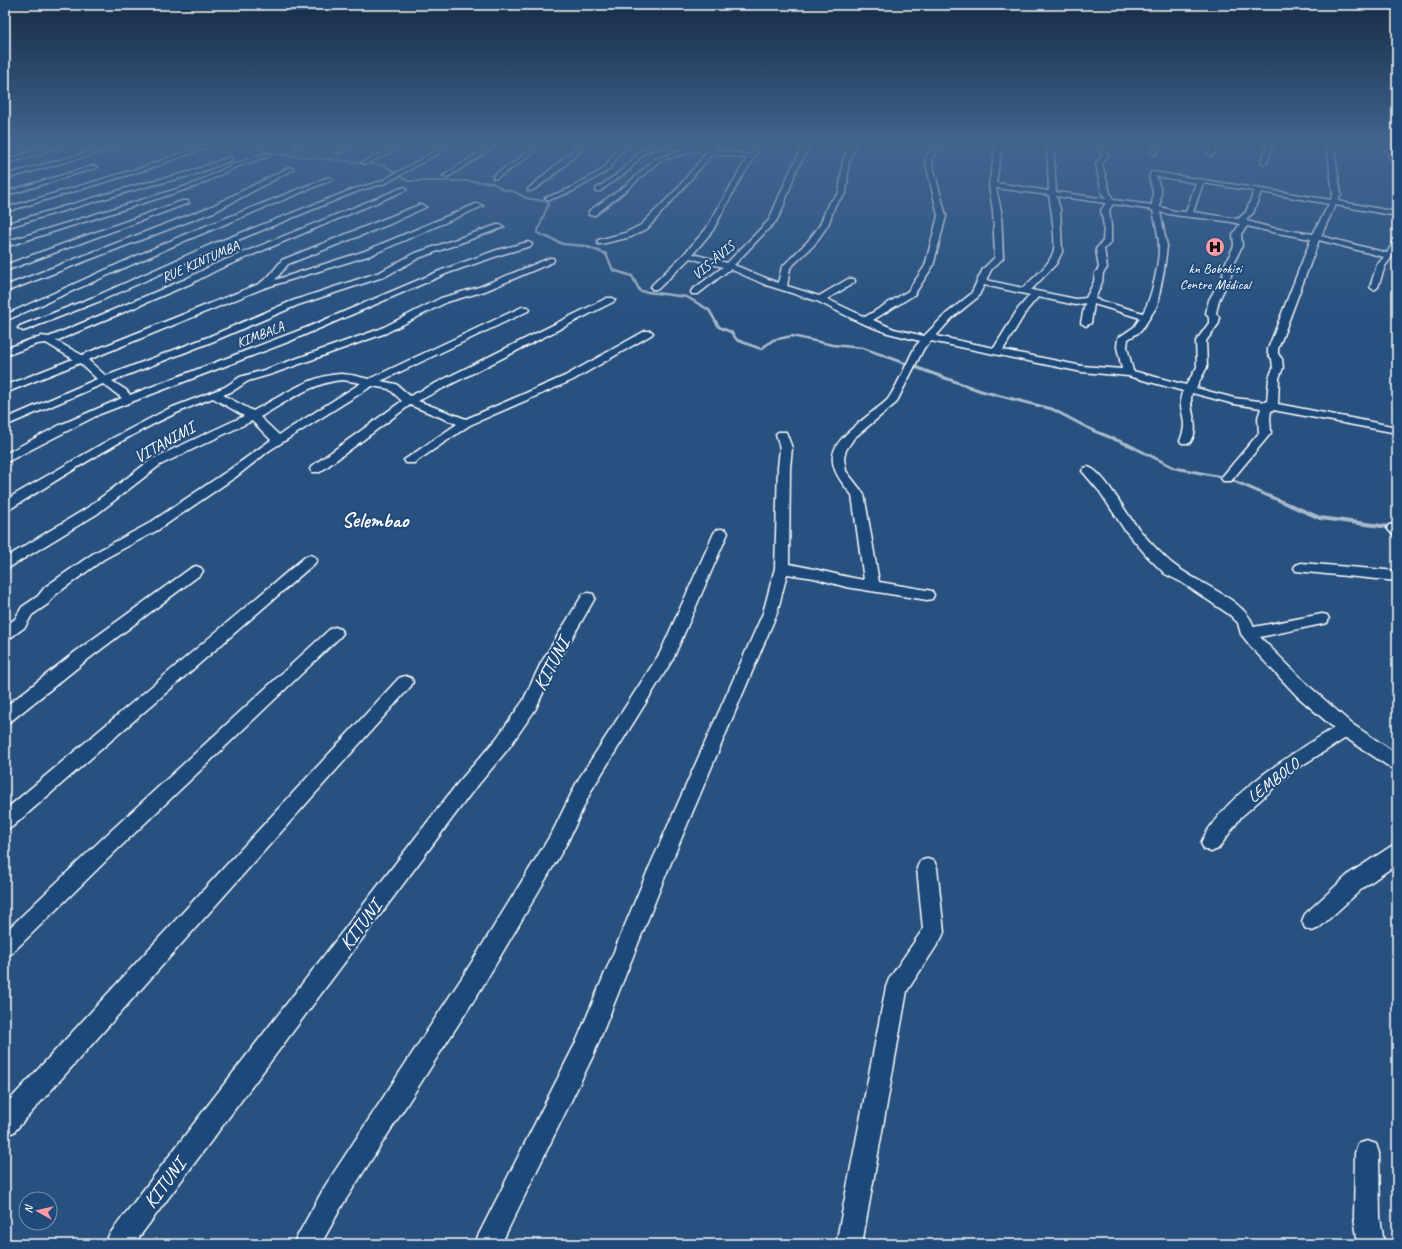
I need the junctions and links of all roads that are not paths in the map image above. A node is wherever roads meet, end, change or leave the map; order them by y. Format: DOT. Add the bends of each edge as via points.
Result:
graph roads {
  1 [pos="28,203"];
  2 [pos="81,203"];
  3 [pos="137,203"];
  4 [pos="185,203"];
  5 [pos="224,203"];
  6 [pos="269,203"];
  7 [pos="323,203"];
  8 [pos="368,203"];
  9 [pos="605,203"];
  10 [pos="666,203"];
  11 [pos="725,203"];
  12 [pos="780,203"];
  13 [pos="833,203"];
  14 [pos="939,203"];
  15 [pos="996,203"];
  16 [pos="1054,203"];
  17 [pos="1110,203"];
  18 [pos="1121,203"];
  19 [pos="1156,203"];
  20 [pos="1193,203"];
  21 [pos="1253,203"];
  22 [pos="1333,203"];
  23 [pos="1335,203"];
  24 [pos="479,206"];
  25 [pos="422,207"];
  26 [pos="1156,208"];
  27 [pos="5,210"];
  28 [pos="592,213"];
  29 [pos="1189,214"];
  30 [pos="1397,214"];
  31 [pos="1244,224"];
  32 [pos="5,226"];
  33 [pos="500,227"];
  34 [pos="1316,237"];
  35 [pos="601,242"];
  36 [pos="1397,243"];
  37 [pos="528,244"];
  38 [pos="5,245"];
  39 [pos="688,255"];
  40 [pos="1389,256"];
  41 [pos="550,260"];
  42 [pos="729,266"];
  43 [pos="5,268"];
  44 [pos="851,281"];
  45 [pos="981,282"];
  46 [pos="262,286"];
  47 [pos="1374,286"];
  48 [pos="655,287"];
  49 [pos="782,287"];
  50 [pos="5,289"];
  51 [pos="1026,291"];
  52 [pos="694,292"];
  53 [pos="1036,293"];
  54 [pos="820,299"];
  55 [pos="610,300"];
  56 [pos="1090,300"];
  57 [pos="525,309"];
  58 [pos="1144,316"];
  59 [pos="5,318"];
  60 [pos="864,321"];
  61 [pos="1086,323"];
  62 [pos="23,328"];
  63 [pos="648,333"];
  64 [pos="49,340"];
  65 [pos="925,341"];
  66 [pos="997,352"];
  67 [pos="5,354"];
  68 [pos="81,359"];
  69 [pos="1128,373"];
  70 [pos="104,380"];
  71 [pos="372,381"];
  72 [pos="1188,389"];
  73 [pos="5,390"];
  74 [pos="214,394"];
  75 [pos="128,399"];
  76 [pos="409,401"];
  77 [pos="1272,406"];
  78 [pos="253,416"];
  79 [pos="5,423"];
  80 [pos="466,423"];
  81 [pos="1397,430"];
  82 [pos="782,434"];
  83 [pos="278,440"];
  84 [pos="1186,441"];
  85 [pos="5,459"];
  86 [pos="410,460"];
  87 [pos="316,469"];
  88 [pos="1088,471"];
  89 [pos="1227,478"];
  90 [pos="5,506"];
  91 [pos="1397,527"];
  92 [pos="1397,531"];
  93 [pos="721,533"];
  94 [pos="310,560"];
  95 [pos="5,564"];
  96 [pos="782,568"];
  97 [pos="1301,568"];
  98 [pos="196,571"];
  99 [pos="1397,576"];
  100 [pos="872,585"];
  101 [pos="927,595"];
  102 [pos="588,598"];
  103 [pos="5,618"];
  104 [pos="1322,619"];
  105 [pos="20,623"];
  106 [pos="335,632"];
  107 [pos="5,634"];
  108 [pos="1249,634"];
  109 [pos="405,682"];
  110 [pos="5,716"];
  111 [pos="1346,729"];
  112 [pos="1397,763"];
  113 [pos="5,820"];
  114 [pos="1211,843"];
  115 [pos="1397,853"];
  116 [pos="927,868"];
  117 [pos="1312,921"];
  118 [pos="5,946"];
  119 [pos="5,1123"];
  120 [pos="1367,1153"];
  121 [pos="118,1244"];
  122 [pos="306,1244"];
  123 [pos="487,1244"];
  124 [pos="849,1244"];
  125 [pos="1371,1244"];
  1 -- 27 [label="street"];
  2 -- 32 [label="street"];
  3 -- 38 [label="street"];
  4 -- 43 [label="street"];
  5 -- 50 [label="street"];
  6 -- 59 [label="street" via="184,238"];
  7 -- 62 [label="street"];
  8 -- 64 [label="street, RUE KINTUMBA"];
  9 -- 28 [label="street"];
  10 -- 35 [label="street" via="644,227 628,235"];
  11 -- 39 [label="street" via="709,230"];
  12 -- 42 [label="street, VIS-ÀVIS" via="775,216"];
  13 -- 49 [label="street" via="824,225 811,244 786,267"];
  14 -- 60 [label="street" via="942,216 928,266 911,293"];
  15 -- 45 [label="street" via="1000,257 987,269"];
  16 -- 51 [label="street" via="1058,252"];
  17 -- 56 [label="street" via="1105,210 1108,242 1100,249 1103,268"];
  18 -- 26 [label="street"];
  19 -- 26 [label="street"];
  20 -- 29 [label="street"];
  21 -- 31 [label="street" via="1249,213 1242,219"];
  22 -- 34 [label="street"];
  23 -- 30 [label="street"];
  24 -- 46 [label="street" via="368,253"];
  25 -- 46 [label="street" via="285,262"];
  26 -- 29 [label="street"];
  26 -- 58 [label="street" via="1163,246 1152,306"];
  29 -- 31 [label="street"];
  31 -- 34 [label="street"];
  31 -- 72 [label="street" via="1237,234 1238,246 1228,266 1227,275 1214,300 1211,313 1214,323 1201,341 1202,367"];
  33 -- 70 [label="street" via="416,256 383,274 295,303"];
  34 -- 40 [label="street"];
  34 -- 77 [label="street" via="1273,349 1278,368 1274,378"];
  36 -- 40 [label="street"];
  37 -- 75 [label="street, KIMBALA" via="451,270 311,329"];
  39 -- 42 [label="street"];
  39 -- 48 [label="street"];
  40 -- 47 [label="street" via="1381,265"];
  41 -- 74 [label="street" via="482,289 444,300 383,331 268,372 244,378 228,389"];
  42 -- 49 [label="street"];
  42 -- 52 [label="street, VIS-ÀVIS"];
  44 -- 54 [label="street"];
  45 -- 51 [label="street"];
  45 -- 65 [label="street" via="975,295 949,316"];
  46 -- 68 [label="street"];
  49 -- 54 [label="street"];
  51 -- 53 [label="street"];
  53 -- 56 [label="street" via="1076,302"];
  53 -- 66 [label="street" via="1023,309"];
  54 -- 60 [label="street"];
  55 -- 76 [label="street"];
  56 -- 58 [label="street"];
  56 -- 61 [label="street"];
  57 -- 71 [label="street"];
  58 -- 69 [label="street" via="1138,329 1123,338 1122,347"];
  59 -- 62 [label="street"];
  60 -- 65 [label="street"];
  62 -- 64 [label="street"];
  63 -- 80 [label="street" via="568,378"];
  64 -- 67 [label="street, RUE KINTUMBA" via="35,342"];
  64 -- 68 [label="street"];
  65 -- 66 [label="street"];
  65 -- 100 [label="street" via="892,401 850,436 840,450 838,458 840,471 846,482 858,494"];
  66 -- 69 [label="street" via="1082,369"];
  68 -- 70 [label="street"];
  68 -- 73 [label="street"];
  69 -- 72 [label="street"];
  70 -- 75 [label="street"];
  70 -- 79 [label="street"];
  71 -- 76 [label="street" via="392,386"];
  71 -- 78 [label="street, VITANIMI" via="329,378 304,388"];
  71 -- 83 [label="street"];
  72 -- 77 [label="street" via="1234,401"];
  72 -- 84 [label="street" via="1186,401 1190,428"];
  74 -- 78 [label="street"];
  74 -- 90 [label="street" via="142,426"];
  75 -- 85 [label="street, KIMBALA" via="64,427"];
  76 -- 80 [label="street"];
  76 -- 87 [label="street"];
  77 -- 81 [label="street"];
  77 -- 89 [label="street" via="1266,409 1265,433"];
  78 -- 83 [label="street"];
  78 -- 95 [label="street, VITANIMI" via="156,462 92,511"];
  80 -- 86 [label="street"];
  82 -- 96 [label="street" via="786,448"];
  83 -- 105 [label="street" via="154,527 100,556 50,591 43,600 27,611"];
  88 -- 108 [label="street" via="1106,490 1129,526 1153,554 1170,571 1235,611 1245,621"];
  91 -- 92 [label="street" via="1394,528"];
  93 -- 122 [label="street" via="667,655 584,786 560,837 473,981 334,1195"];
  94 -- 113 [label="street"];
  96 -- 100 [label="street"];
  96 -- 123 [label="street" via="770,613 652,884 585,1048"];
  97 -- 99 [label="street"];
  98 -- 110 [label="street"];
  100 -- 101 [label="street"];
  102 -- 121 [label="street, KITUNI" via="547,667 529,705 502,744 463,790"];
  103 -- 105 [label="street"];
  104 -- 108 [label="street"];
  105 -- 107 [label="street"];
  106 -- 118 [label="street"];
  108 -- 111 [label="street" via="1303,692"];
  109 -- 119 [label="street"];
  111 -- 112 [label="street"];
  111 -- 114 [label="street, LEMBOLO" via="1287,766 1234,811"];
  115 -- 117 [label="street" via="1357,880"];
  116 -- 124 [label="street" via="934,932 897,987"];
  120 -- 125 [label="street" via="1367,1217"];
}
